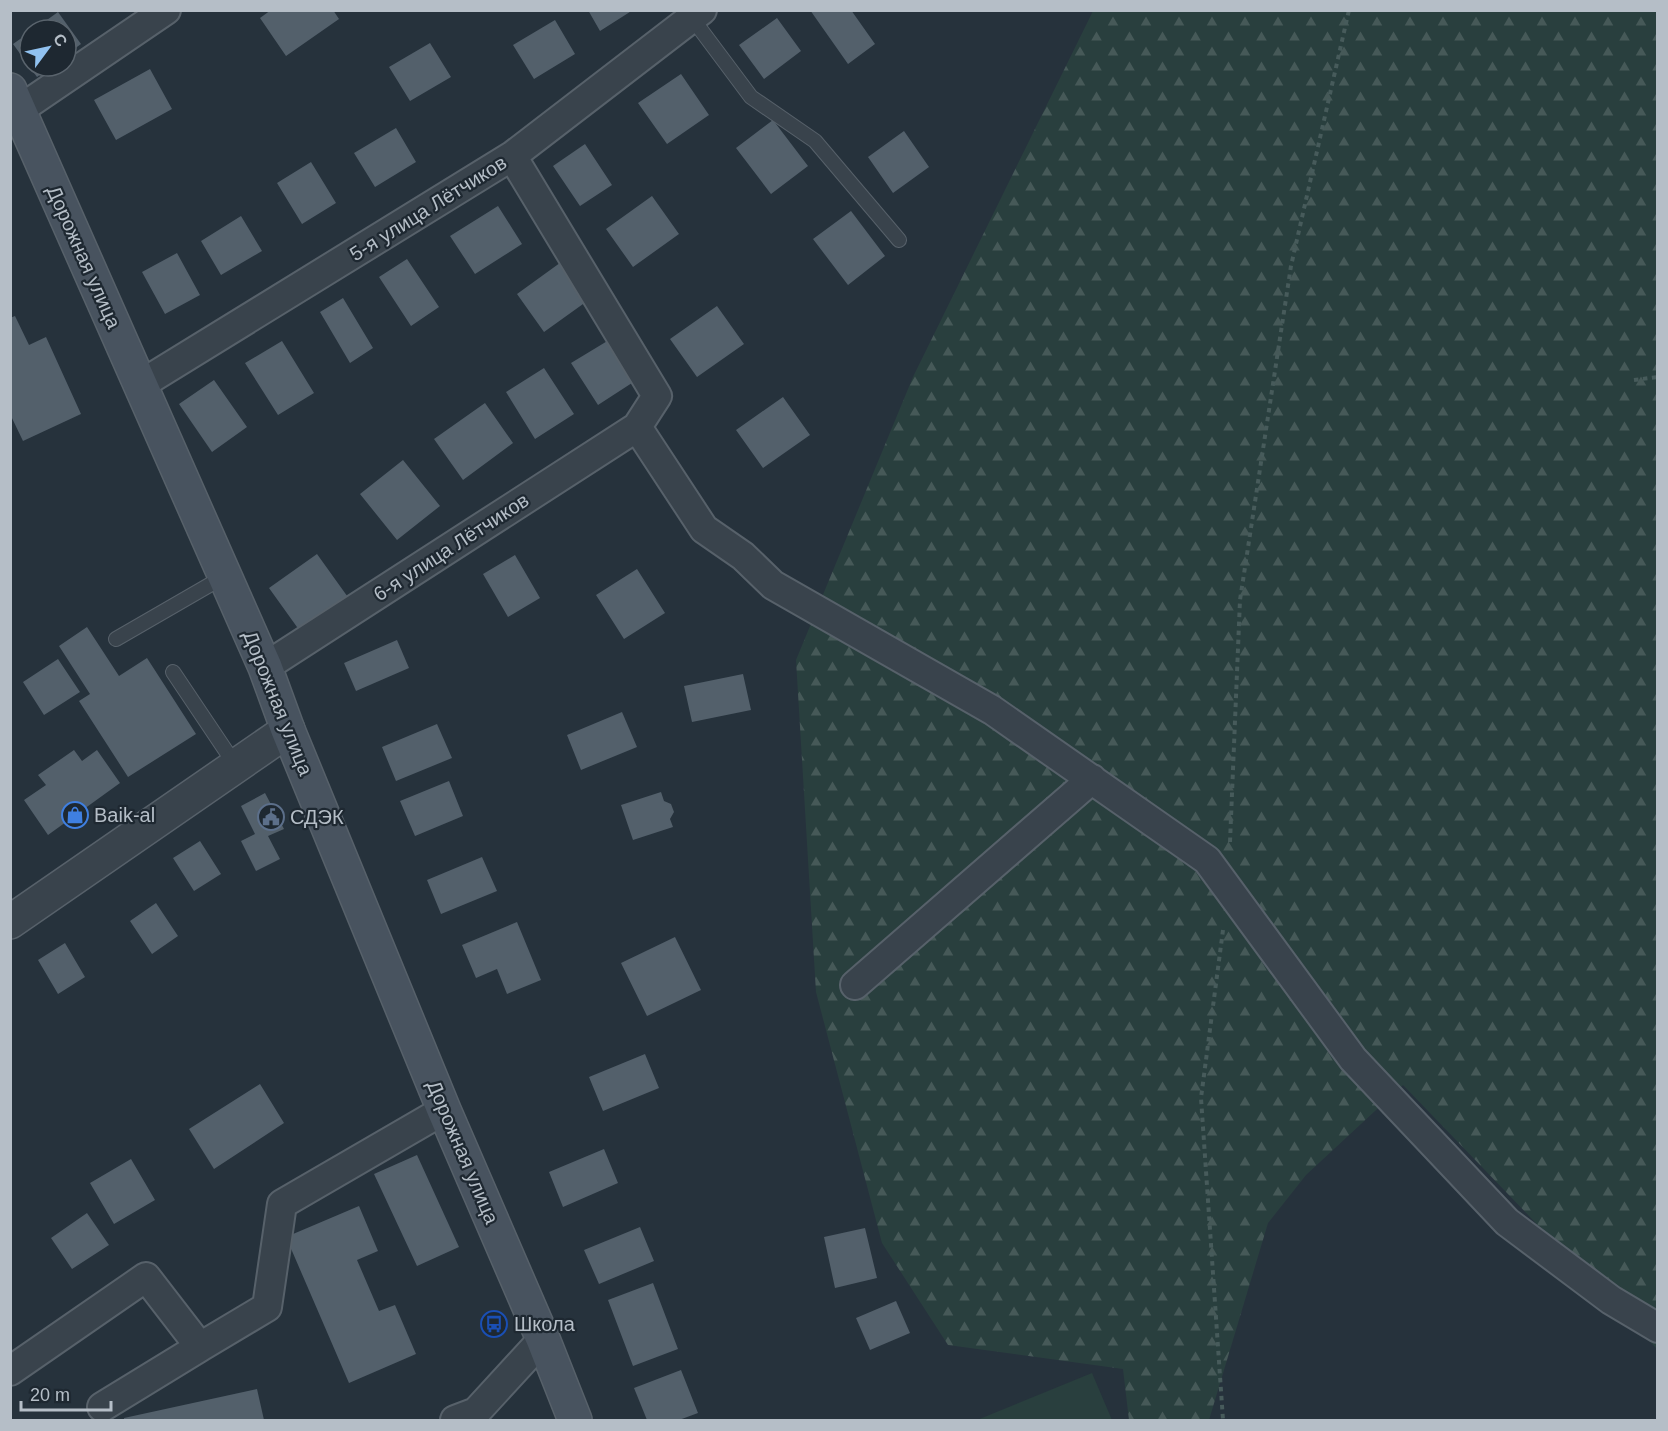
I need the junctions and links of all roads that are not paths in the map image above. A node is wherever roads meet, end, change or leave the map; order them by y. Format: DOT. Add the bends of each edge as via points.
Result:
graph roads {
  1 [pos="166,10"];
  2 [pos="697,14"];
  3 [pos="15,100"];
  4 [pos="512,156"];
  5 [pos="899,240"];
  6 [pos="140,385"];
  7 [pos="637,427"];
  8 [pos="225,576"];
  9 [pos="116,639"];
  10 [pos="265,667"];
  11 [pos="174,672"];
  12 [pos="288,730"];
  13 [pos="236,766"];
  14 [pos="1092,779"];
  15 [pos="10,922"];
  16 [pos="855,985"];
  17 [pos="444,1110"];
  18 [pos="1658,1328"];
  19 [pos="543,1339"];
  20 [pos="200,1347"];
  21 [pos="10,1371"];
  22 [pos="102,1407"];
  23 [pos="455,1420"];
  24 [pos="575,1420"];
  1 -- 3 [label="street"];
  2 -- 4 [label="street, 5-я улица Лётчиков"];
  2 -- 5 [label="lane" via="751,97 815,141"];
  3 -- 6 [label="main road, Дорожная улица"];
  4 -- 6 [label="street, 5-я улица Лётчиков"];
  4 -- 7 [label="street" via="657,396"];
  6 -- 8 [label="main road, Дорожная улица"];
  7 -- 10 [label="street, 6-я улица Лётчиков"];
  7 -- 14 [label="street" via="704,529 743,556 773,585 992,710"];
  8 -- 9 [label="lane"];
  8 -- 10 [label="main road, Дорожная улица"];
  10 -- 12 [label="main road, Дорожная улица"];
  11 -- 13 [label="lane"];
  12 -- 13 [label="street"];
  12 -- 17 [label="main road, Дорожная улица"];
  13 -- 15 [label="street"];
  14 -- 16 [label="street"];
  14 -- 18 [label="street" via="1207,860 1353,1059 1507,1222 1611,1300"];
  17 -- 19 [label="main road, Дорожная улица"];
  17 -- 20 [label="street" via="282,1204 267,1307"];
  19 -- 23 [label="street" via="476,1412"];
  19 -- 24 [label="main road, Дорожная улица"];
  20 -- 21 [label="street" via="146,1276"];
  20 -- 22 [label="street"];
}
